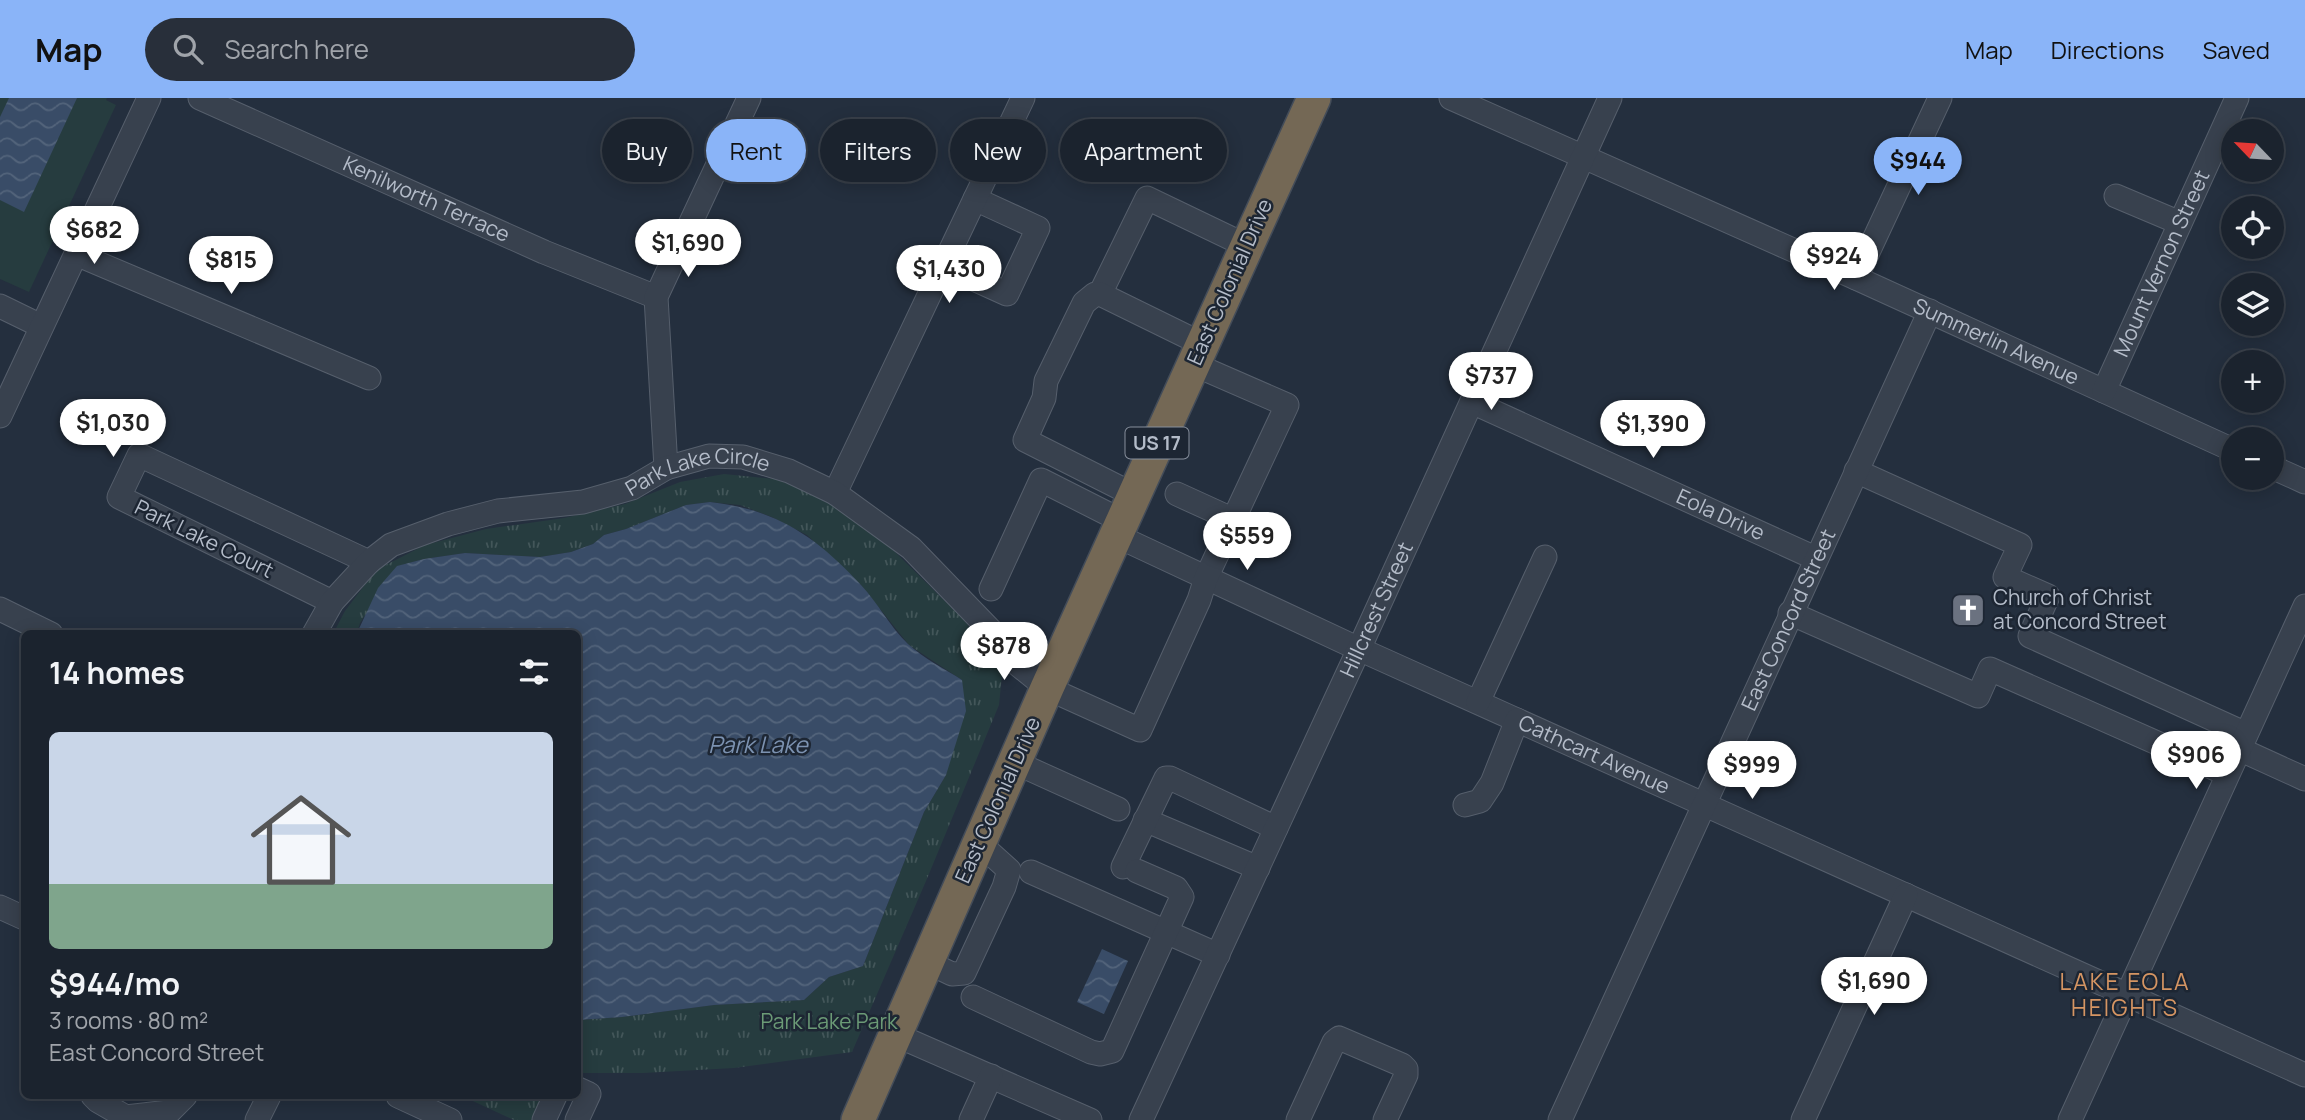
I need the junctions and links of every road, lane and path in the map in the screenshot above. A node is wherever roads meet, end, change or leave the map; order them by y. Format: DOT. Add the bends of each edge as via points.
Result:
graph roads {
  1 [pos="149,98"];
  2 [pos="200,98"];
  3 [pos="749,98"];
  4 [pos="1023,98"];
  5 [pos="1313,98"];
  6 [pos="1451,98"];
  7 [pos="1610,98"];
  8 [pos="1940,98"];
  9 [pos="2237,98"];
  10 [pos="1583,157"];
  11 [pos="2116,196"];
  12 [pos="975,199"];
  13 [pos="2180,223"];
  14 [pos="1247,246"];
  15 [pos="76,254"];
  16 [pos="943,265"];
  17 [pos="1856,278"];
  18 [pos="1100,294"];
  19 [pos="656,297"];
  20 [pos="0,306"];
  21 [pos="1930,311"];
  22 [pos="41,326"];
  23 [pos="1197,354"];
  24 [pos="369,378"];
  25 [pos="2104,391"];
  26 [pos="1472,402"];
  27 [pos="0,416"];
  28 [pos="2221,445"];
  29 [pos="666,468"];
  30 [pos="1856,471"];
  31 [pos="2284,472"];
  32 [pos="2305,482"];
  33 [pos="835,493"];
  34 [pos="1177,494"];
  35 [pos="1124,517"];
  36 [pos="1234,520"];
  37 [pos="1545,557"];
  38 [pos="1815,558"];
  39 [pos="369,562"];
  40 [pos="1206,578"];
  41 [pos="990,589"];
  42 [pos="332,602"];
  43 [pos="2305,606"];
  44 [pos="0,609"];
  45 [pos="1790,613"];
  46 [pos="43,630"];
  47 [pos="316,630"];
  48 [pos="1359,649"];
  49 [pos="1047,688"];
  50 [pos="1478,702"];
  51 [pos="1517,720"];
  52 [pos="2243,741"];
  53 [pos="1014,762"];
  54 [pos="2227,774"];
  55 [pos="2305,779"];
  56 [pos="1704,803"];
  57 [pos="1465,805"];
  58 [pos="1118,809"];
  59 [pos="1145,820"];
  60 [pos="1276,828"];
  61 [pos="1258,869"];
  62 [pos="1031,872"];
  63 [pos="1906,895"];
  64 [pos="0,906"];
  65 [pos="21,916"];
  66 [pos="1166,932"];
  67 [pos="1218,955"];
  68 [pos="2127,995"];
  69 [pos="973,997"];
  70 [pos="896,1035"];
  71 [pos="2305,1075"];
  72 [pos="991,1076"];
  73 [pos="581,1090"];
  74 [pos="96,1099"];
  75 [pos="182,1099"];
  76 [pos="268,1099"];
  77 [pos="554,1099"];
  78 [pos="409,1107"];
  79 [pos="1039,1110"];
  80 [pos="257,1120"];
  81 [pos="450,1120"];
  82 [pos="544,1120"];
  83 [pos="577,1120"];
  84 [pos="858,1120"];
  85 [pos="971,1120"];
  86 [pos="1090,1120"];
  87 [pos="1141,1120"];
  88 [pos="1298,1120"];
  89 [pos="1385,1120"];
  90 [pos="1560,1120"];
  91 [pos="1803,1120"];
  92 [pos="2070,1120"];
  1 -- 15 [label="street"];
  2 -- 19 [label="street, Kenilworth Terrace" via="544,252"];
  3 -- 19 [label="street"];
  4 -- 12 [label="street"];
  5 -- 14 [label="highway, East Colonial Drive / US 17"];
  6 -- 10 [label="street, Summerlin Avenue"];
  7 -- 10 [label="street, Hillcrest Street"];
  8 -- 17 [label="street"];
  9 -- 13 [label="street, Mount Vernon Street"];
  10 -- 17 [label="street, Summerlin Avenue"];
  10 -- 26 [label="street, Hillcrest Street"];
  11 -- 13 [label="street"];
  12 -- 16 [label="street"];
  12 -- 16 [label="street" via="1038,228 1007,294"];
  13 -- 25 [label="street, Mount Vernon Street"];
  14 -- 18 [label="street" via="1147,198"];
  14 -- 23 [label="highway, East Colonial Drive / US 17"];
  15 -- 22 [label="street"];
  15 -- 24 [label="street"];
  16 -- 33 [label="street"];
  17 -- 21 [label="street, Summerlin Avenue"];
  18 -- 23 [label="street"];
  18 -- 35 [label="street" via="1084,303 1046,381 1044,398 1025,440"];
  19 -- 29 [label="street"];
  20 -- 22 [label="street"];
  21 -- 25 [label="street, Summerlin Avenue"];
  21 -- 30 [label="street, East Concord Street"];
  22 -- 27 [label="street"];
  23 -- 35 [label="highway, East Colonial Drive / US 17"];
  23 -- 36 [label="street" via="1287,405"];
  25 -- 28 [label="street, Summerlin Avenue"];
  26 -- 38 [label="street, Eola Drive"];
  26 -- 48 [label="street, Hillcrest Street"];
  29 -- 33 [label="street, Park Lake Circle" via="709,456 743,457 789,471"];
  29 -- 39 [label="street, Park Lake Circle" via="632,488 583,502 498,511 448,524 391,545"];
  30 -- 38 [label="street, East Concord Street"];
  30 -- 52 [label="street" via="2020,545 2006,577 2048,596 2030,636"];
  31 -- 32 [label="street"];
  33 -- 49 [label="street, Park Lake Circle" via="911,548 1000,640 1016,663"];
  34 -- 36 [label="street"];
  35 -- 40 [label="street, Cathcart Avenue"];
  35 -- 41 [label="street" via="1041,480"];
  35 -- 49 [label="highway, East Colonial Drive / US 17"];
  36 -- 40 [label="street"];
  37 -- 50 [label="street"];
  38 -- 45 [label="street, East Concord Street"];
  39 -- 42 [label="street, Park Lake Circle"];
  39 -- 42 [label="street, Park Lake Court" via="139,455 119,497"];
  40 -- 48 [label="street, Cathcart Avenue"];
  40 -- 49 [label="street, Park Lake Circle" via="1140,730"];
  42 -- 47 [label="street, Park Lake Circle"];
  43 -- 52 [label="street"];
  44 -- 46 [label="street"];
  45 -- 54 [label="street" via="1978,696 1990,669"];
  45 -- 56 [label="street, East Concord Street"];
  48 -- 50 [label="street, Cathcart Avenue"];
  48 -- 60 [label="street, Hillcrest Street"];
  49 -- 53 [label="highway, East Colonial Drive / US 17"];
  50 -- 51 [label="street, Cathcart Avenue"];
  51 -- 56 [label="street, Cathcart Avenue"];
  51 -- 57 [label="street" via="1492,783 1480,801"];
  52 -- 54 [label="street"];
  52 -- 55 [label="street"];
  53 -- 58 [label="street"];
  53 -- 70 [label="highway, East Colonial Drive / US 17"];
  54 -- 68 [label="street"];
  56 -- 63 [label="street, Cathcart Avenue"];
  56 -- 90 [label="street, East Concord Street"];
  59 -- 60 [label="street" via="1163,782 1170,778"];
  59 -- 61 [label="street"];
  59 -- 66 [label="street" via="1130,869 1180,891 1182,897"];
  60 -- 61 [label="street, Hillcrest Street"];
  61 -- 67 [label="street, Hillcrest Street"];
  62 -- 66 [label="street"];
  63 -- 68 [label="street, Cathcart Avenue"];
  63 -- 91 [label="street"];
  64 -- 65 [label="street"];
  66 -- 67 [label="street"];
  66 -- 69 [label="street" via="1107,1054 1091,1052"];
  67 -- 87 [label="street, Hillcrest Street"];
  68 -- 71 [label="street, Cathcart Avenue"];
  68 -- 92 [label="street"];
  70 -- 72 [label="street"];
  70 -- 84 [label="highway, East Colonial Drive / US 17"];
  72 -- 79 [label="street"];
  72 -- 85 [label="street"];
  73 -- 83 [label="street" via="589,1094"];
  74 -- 75 [label="street" via="126,1117 169,1112"];
  76 -- 80 [label="street"];
  77 -- 82 [label="street"];
  78 -- 81 [label="street"];
  79 -- 86 [label="street"];
  88 -- 89 [label="street" via="1339,1038 1406,1069"];
}
